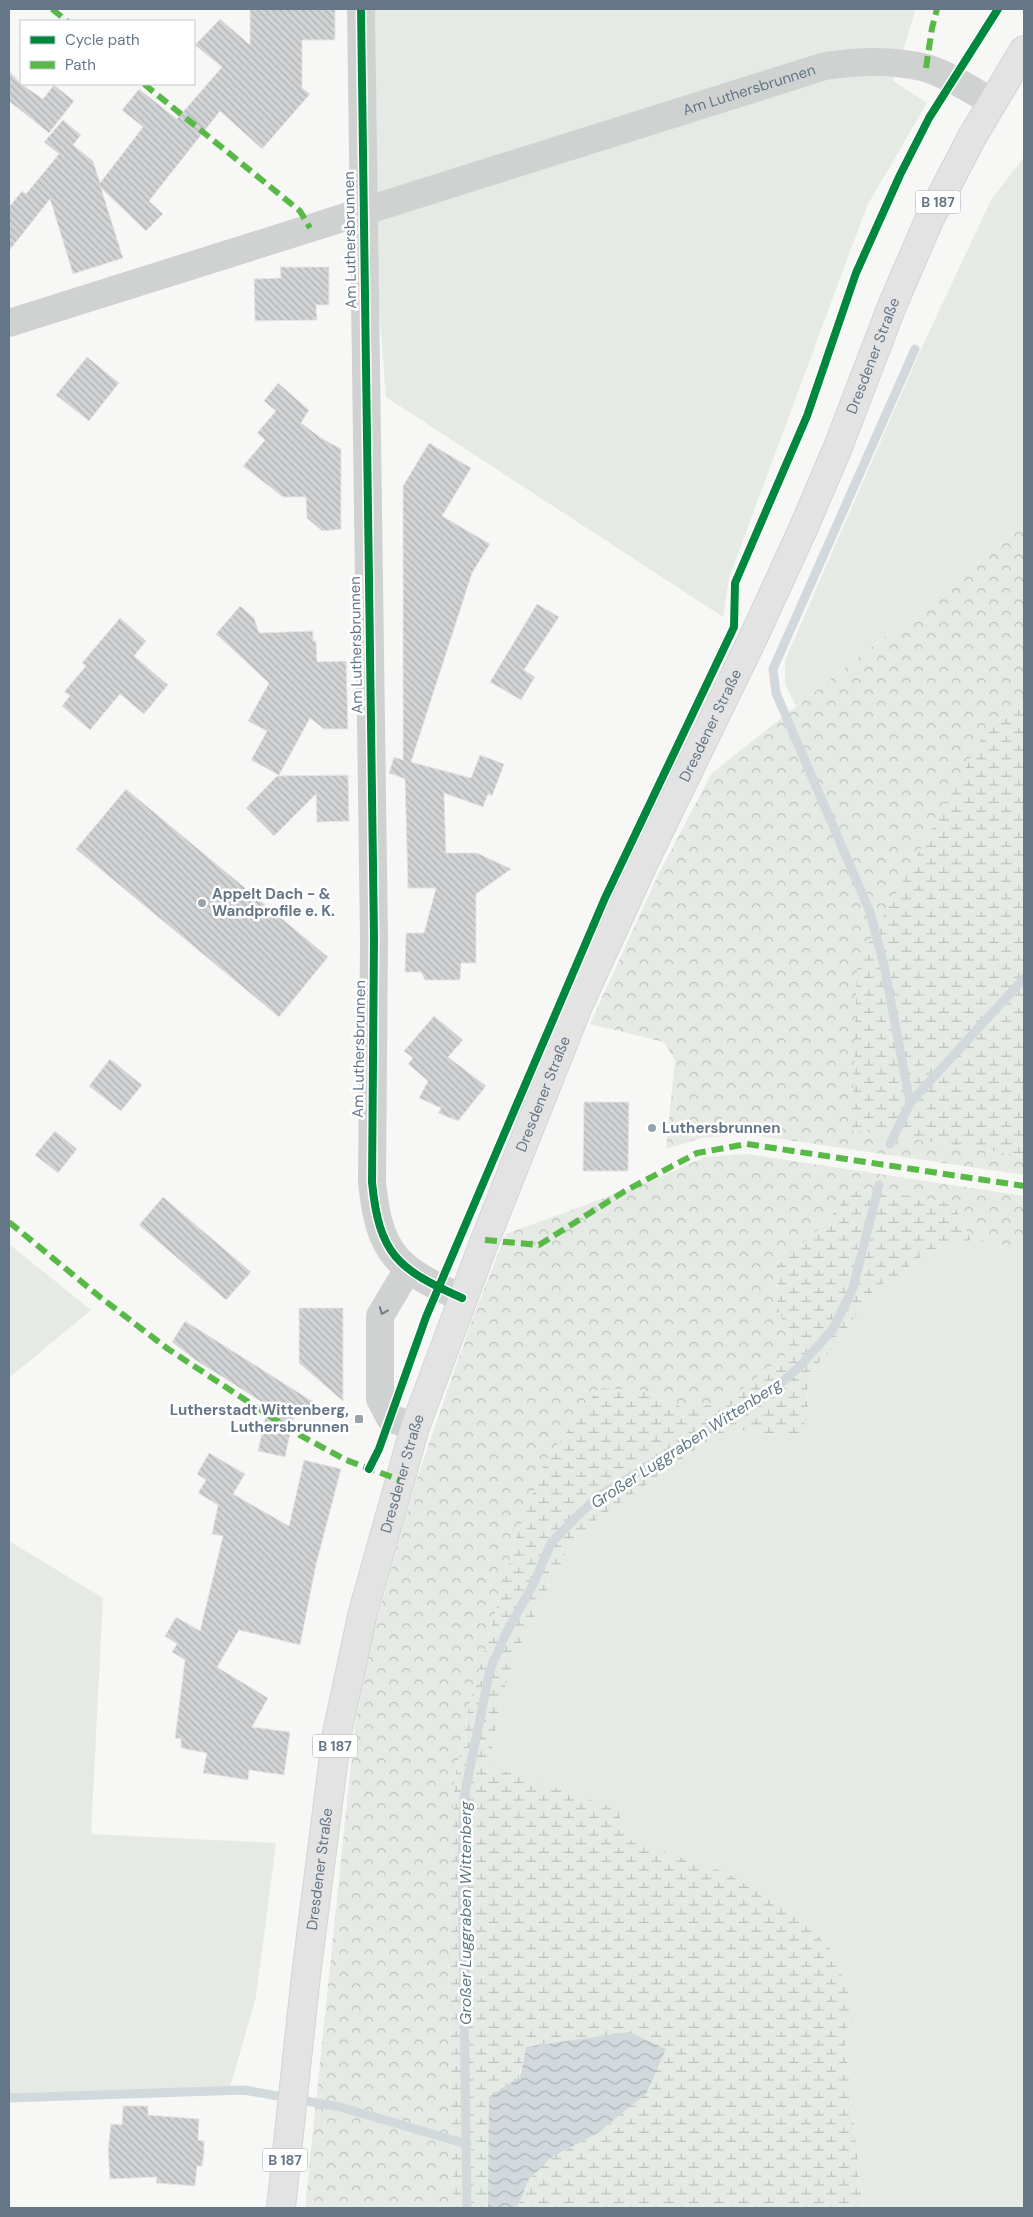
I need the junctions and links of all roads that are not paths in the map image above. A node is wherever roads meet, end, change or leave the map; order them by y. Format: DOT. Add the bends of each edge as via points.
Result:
graph roads {
  1 [pos="361,9"];
  2 [pos="1024,50"];
  3 [pos="992,102"];
  4 [pos="363,213"];
  5 [pos="9,323"];
  6 [pos="408,1269"];
  7 [pos="462,1298"];
  8 [pos="415,1427"];
  9 [pos="282,2208"];
  1 -- 4 [label="street, Am Luthersbrunnen"];
  2 -- 3 [label="main road, Dresdener Straße / B 187"];
  3 -- 4 [label="street, Am Luthersbrunnen" via="926,68 870,62 825,66"];
  3 -- 7 [label="main road, Dresdener Straße / B 187" via="911,258 800,537 578,1006"];
  4 -- 5 [label="street, Am Luthersbrunnen"];
  4 -- 6 [label="street, Am Luthersbrunnen" via="374,938 372,1182 380,1231 393,1255"];
  6 -- 7 [label="street, Am Luthersbrunnen" via="430,1284"];
  6 -- 8 [label="street, one-way" via="380,1316 380,1399 390,1418"];
  7 -- 8 [label="main road, Dresdener Straße / B 187"];
  8 -- 9 [label="main road, Dresdener Straße / B 187" via="363,1612 337,1733 294,2073"];
}
